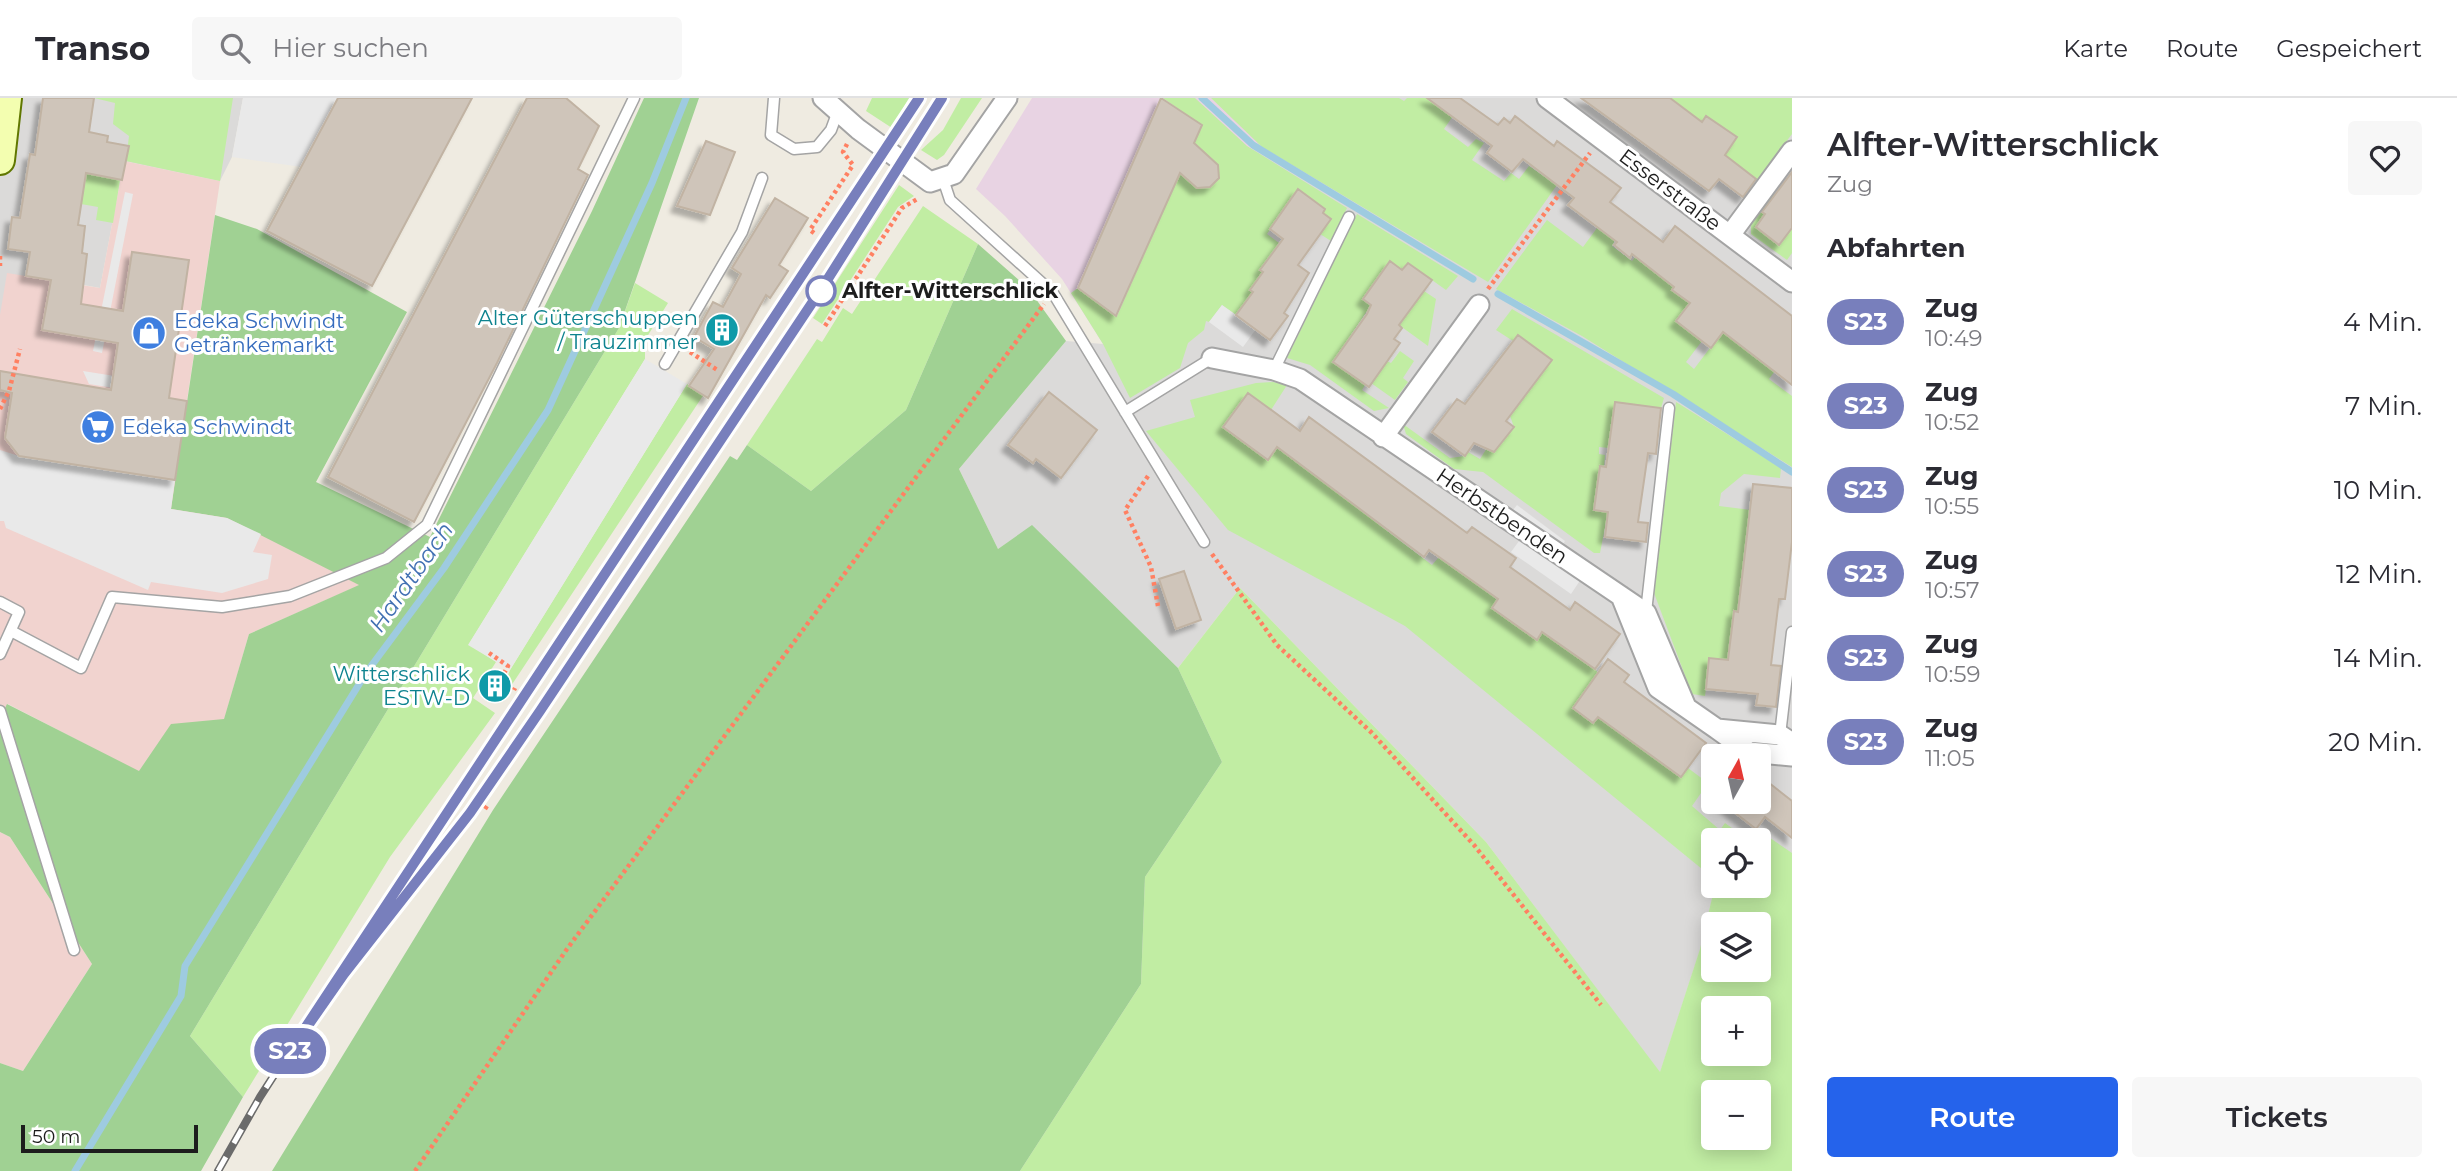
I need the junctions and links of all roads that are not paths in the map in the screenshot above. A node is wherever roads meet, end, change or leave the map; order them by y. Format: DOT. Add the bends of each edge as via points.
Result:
graph roads {
  1 [pos="7,98"];
  2 [pos="634,98"];
  3 [pos="774,98"];
  4 [pos="1007,98"];
  5 [pos="1547,98"];
  6 [pos="831,104"];
  7 [pos="1792,151"];
  8 [pos="0,160"];
  9 [pos="762,178"];
  10 [pos="943,179"];
  11 [pos="1349,216"];
  12 [pos="1730,235"];
  13 [pos="1792,282"];
  14 [pos="1479,305"];
  15 [pos="1212,358"];
  16 [pos="665,364"];
  17 [pos="1274,370"];
  18 [pos="1669,408"];
  19 [pos="1125,412"];
  20 [pos="1383,437"];
  21 [pos="1204,542"];
  22 [pos="1621,596"];
  23 [pos="0,602"];
  24 [pos="1646,613"];
  25 [pos="11,631"];
  26 [pos="1792,632"];
  27 [pos="0,654"];
  28 [pos="1686,707"];
  29 [pos="0,711"];
  30 [pos="1717,729"];
  31 [pos="1786,739"];
  32 [pos="1792,757"];
  33 [pos="74,950"];
  1 -- 8 [label="main road"];
  2 -- 25 [label="lane" via="427,525 386,558 290,596 222,607 112,597 81,668"];
  3 -- 6 [label="lane" via="771,135 794,149 817,147 831,130"];
  4 -- 10 [label="street" via="963,163"];
  5 -- 12 [label="street, Esserstraße"];
  6 -- 10 [label="street" via="930,182"];
  7 -- 12 [label="street"];
  9 -- 16 [label="lane" via="741,232"];
  10 -- 19 [label="lane" via="950,200 1053,293"];
  11 -- 17 [label="lane"];
  12 -- 13 [label="street, Esserstraße"];
  14 -- 20 [label="street"];
  15 -- 17 [label="street, Herbstbenden"];
  15 -- 19 [label="lane, Herbstbenden"];
  17 -- 20 [label="street, Herbstbenden" via="1300,379"];
  18 -- 24 [label="lane"];
  19 -- 21 [label="lane"];
  20 -- 22 [label="street, Herbstbenden"];
  22 -- 24 [label="street, Herbstbenden"];
  22 -- 28 [label="street" via="1658,688"];
  23 -- 25 [label="lane" via="19,612"];
  24 -- 28 [label="street"];
  25 -- 27 [label="lane"];
  26 -- 31 [label="lane"];
  28 -- 30 [label="street"];
  29 -- 33 [label="lane"];
  30 -- 31 [label="street"];
  30 -- 32 [label="street" via="1749,752"];
}
